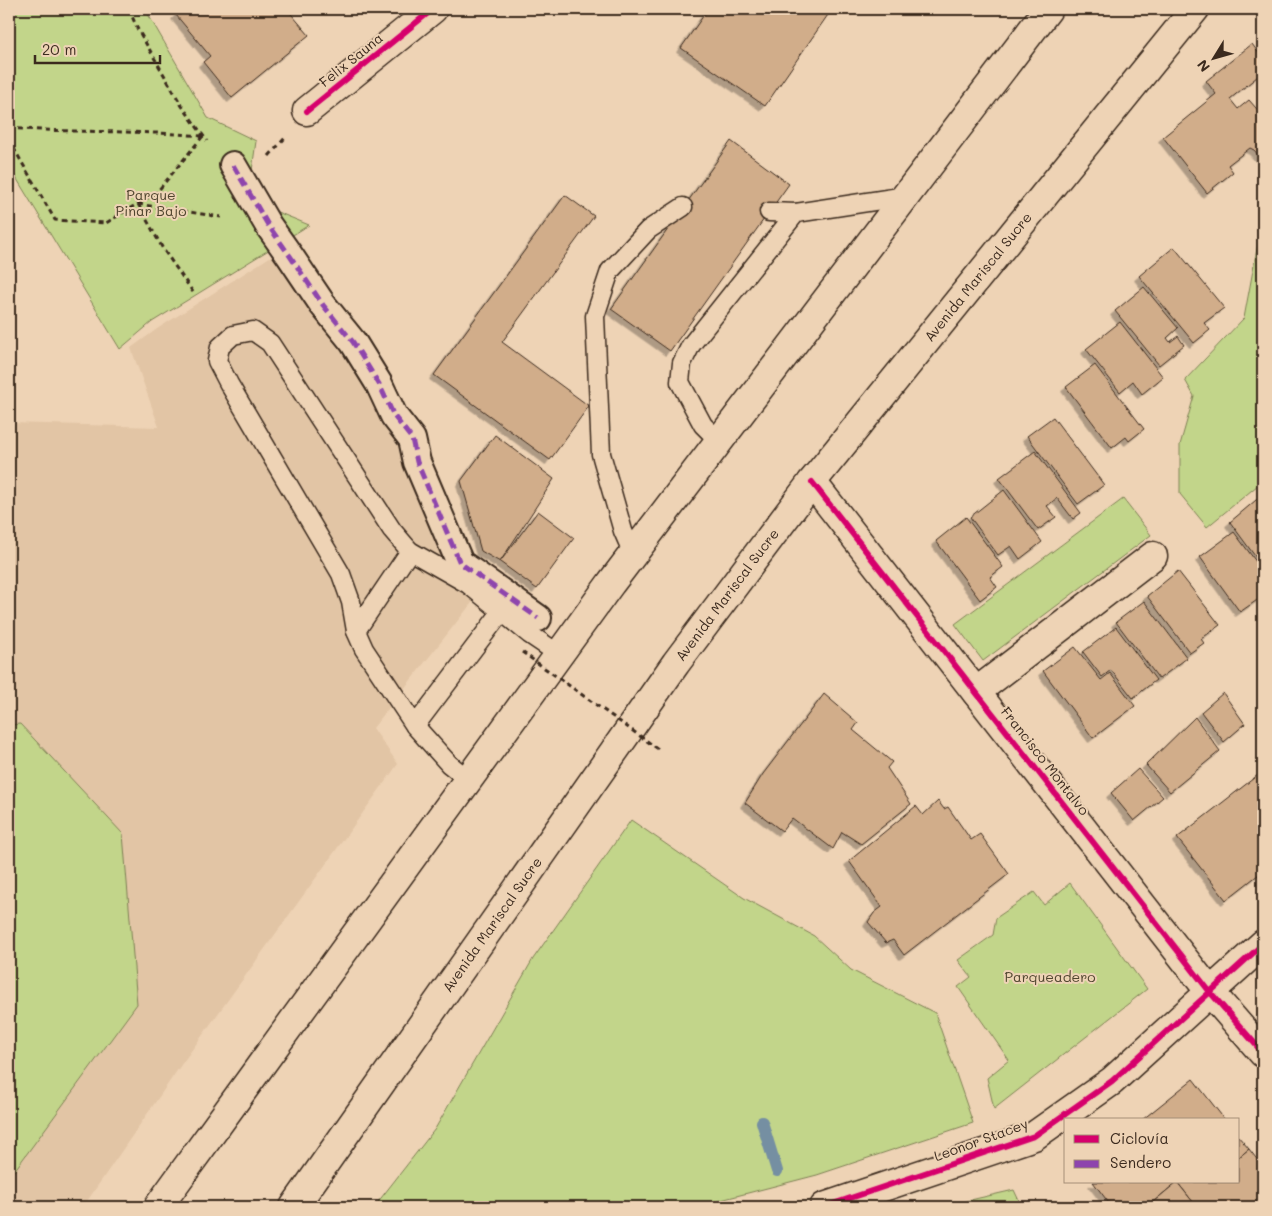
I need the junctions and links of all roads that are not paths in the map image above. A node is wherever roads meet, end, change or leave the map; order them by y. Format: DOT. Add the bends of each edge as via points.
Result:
graph roads {
  1 [pos="433,9"];
  2 [pos="1048,9"];
  3 [pos="1195,9"];
  4 [pos="307,111"];
  5 [pos="233,164"];
  6 [pos="906,196"];
  7 [pos="684,207"];
  8 [pos="769,212"];
  9 [pos="796,213"];
  10 [pos="719,441"];
  11 [pos="812,482"];
  12 [pos="410,551"];
  13 [pos="633,554"];
  14 [pos="1153,556"];
  15 [pos="502,611"];
  16 [pos="538,618"];
  17 [pos="356,630"];
  18 [pos="560,655"];
  19 [pos="976,692"];
  20 [pos="415,726"];
  21 [pos="469,780"];
  22 [pos="1263,944"];
  23 [pos="1210,992"];
  24 [pos="1263,1053"];
  25 [pos="158,1207"];
  26 [pos="294,1207"];
  27 [pos="824,1207"];
  1 -- 4 [label="main road, Felix Sauna"];
  2 -- 6 [label="main road"];
  3 -- 11 [label="main road, Avenida Mariscal Sucre"];
  5 -- 16 [label="street" via="268,225 323,305 353,342 394,416 412,440 417,462 460,563"];
  6 -- 9 [label="lane"];
  6 -- 10 [label="main road"];
  7 -- 13 [label="lane" via="648,230 610,271 595,316 601,454 623,531"];
  8 -- 9 [label="lane"];
  9 -- 10 [label="lane" via="691,345 682,363 680,382 703,425"];
  10 -- 13 [label="main road"];
  11 -- 19 [label="main road, Francisco Montalvo"];
  11 -- 26 [label="main road, Avenida Mariscal Sucre" via="676,663"];
  12 -- 15 [label="lane" via="453,574"];
  12 -- 17 [label="lane"];
  12 -- 17 [label="lane" via="392,530 270,343 253,331 232,335 220,347 217,361 341,574"];
  13 -- 18 [label="main road"];
  14 -- 19 [label="main road"];
  15 -- 18 [label="lane"];
  15 -- 20 [label="lane"];
  17 -- 20 [label="lane" via="364,649"];
  18 -- 21 [label="main road"];
  19 -- 23 [label="main road, Francisco Montalvo"];
  20 -- 21 [label="lane" via="449,764"];
  21 -- 25 [label="main road"];
  22 -- 23 [label="main road, Leonor Stacey"];
  23 -- 24 [label="main road, Francisco Montalvo"];
  23 -- 27 [label="main road, Leonor Stacey" via="1112,1081 1034,1136"];
}
